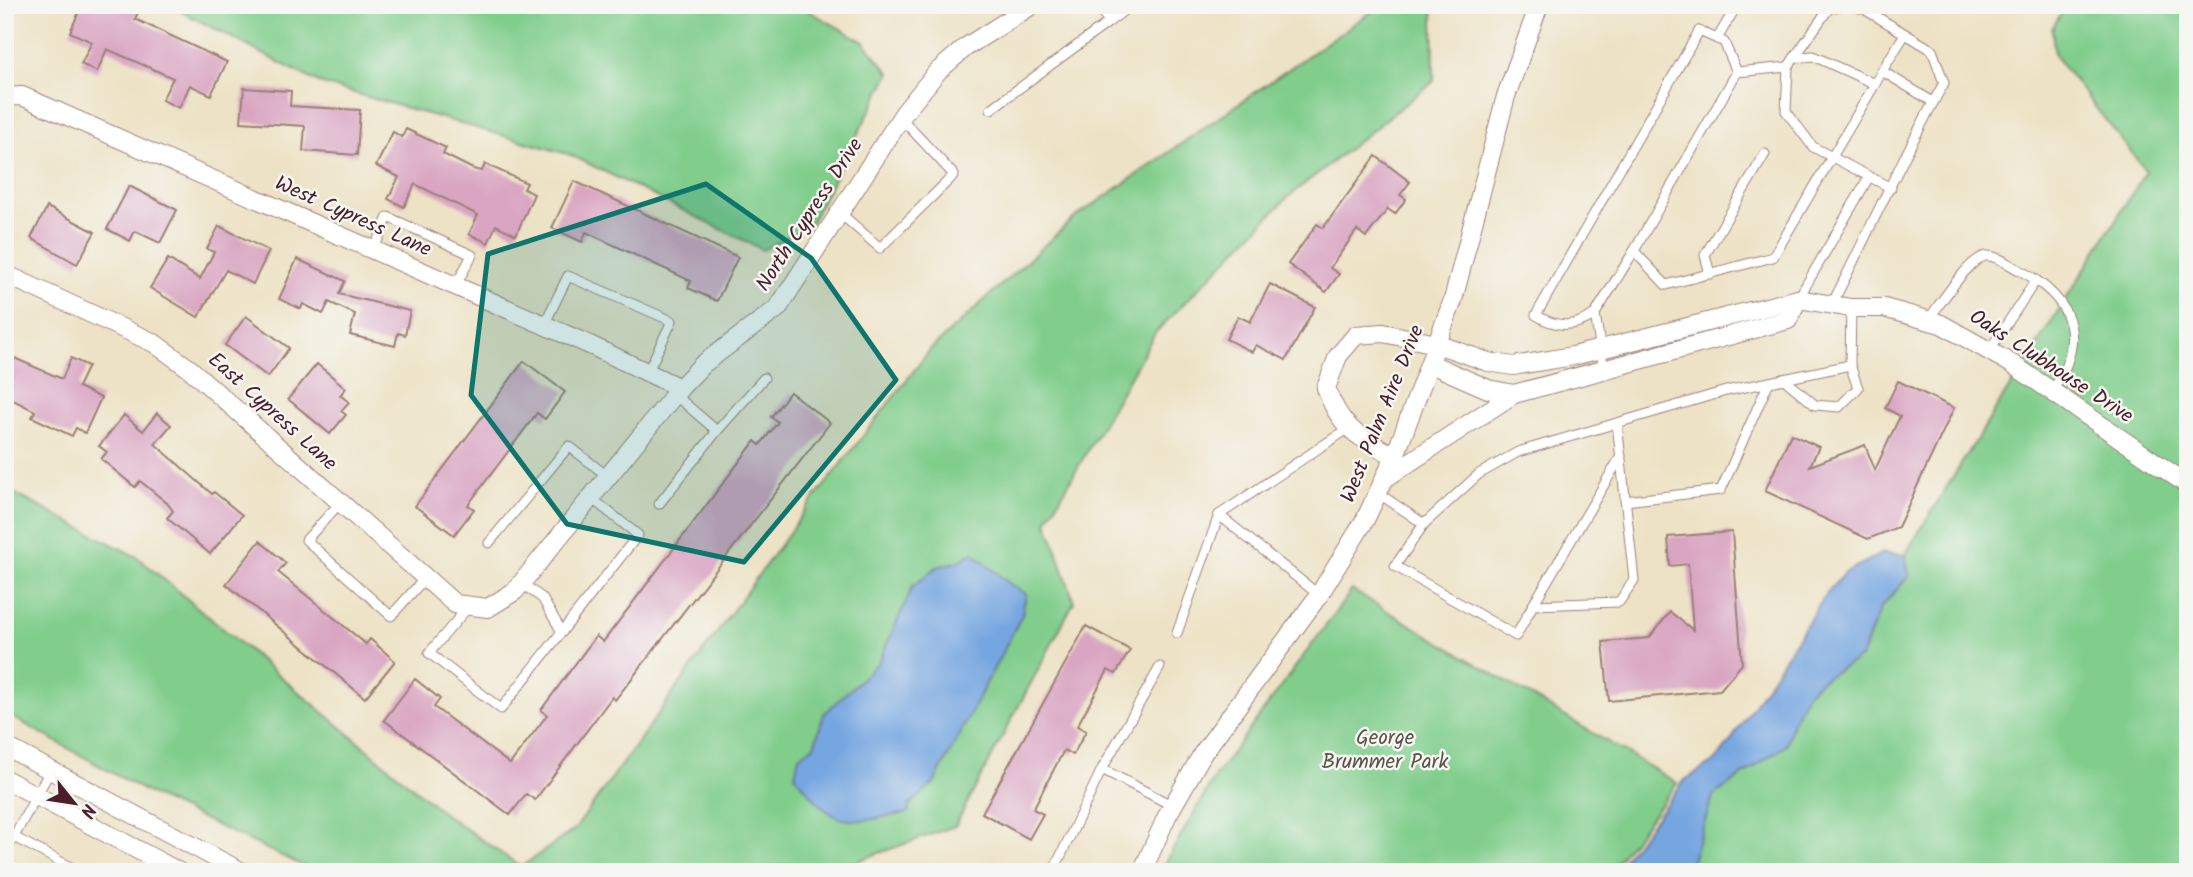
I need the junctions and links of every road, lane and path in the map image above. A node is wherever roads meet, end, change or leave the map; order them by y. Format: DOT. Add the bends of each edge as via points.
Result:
graph roads {
  1 [pos="1032,5"];
  2 [pos="1097,5"];
  3 [pos="1131,5"];
  4 [pos="1539,5"];
  5 [pos="1737,5"];
  6 [pos="1846,5"];
  7 [pos="1861,7"];
  8 [pos="1109,22"];
  9 [pos="1905,34"];
  10 [pos="1717,39"];
  11 [pos="1794,58"];
  12 [pos="1788,67"];
  13 [pos="1882,71"];
  14 [pos="1737,72"];
  15 [pos="1875,84"];
  16 [pos="5,97"];
  17 [pos="1933,102"];
  18 [pos="991,109"];
  19 [pos="901,118"];
  20 [pos="1765,154"];
  21 [pos="1830,156"];
  22 [pos="1869,177"];
  23 [pos="1891,188"];
  24 [pos="839,213"];
  25 [pos="373,251"];
  26 [pos="1634,251"];
  27 [pos="5,274"];
  28 [pos="1710,274"];
  29 [pos="2036,280"];
  30 [pos="456,287"];
  31 [pos="1798,299"];
  32 [pos="1832,304"];
  33 [pos="1851,308"];
  34 [pos="1595,314"];
  35 [pos="1928,320"];
  36 [pos="544,325"];
  37 [pos="1437,344"];
  38 [pos="1601,349"];
  39 [pos="1989,351"];
  40 [pos="1431,364"];
  41 [pos="1850,365"];
  42 [pos="1604,370"];
  43 [pos="647,373"];
  44 [pos="764,378"];
  45 [pos="1784,379"];
  46 [pos="1768,384"];
  47 [pos="677,391"];
  48 [pos="2052,391"];
  49 [pos="1514,394"];
  50 [pos="1617,423"];
  51 [pos="1349,428"];
  52 [pos="717,431"];
  53 [pos="1395,456"];
  54 [pos="1620,456"];
  55 [pos="607,476"];
  56 [pos="2188,485"];
  57 [pos="1381,486"];
  58 [pos="590,497"];
  59 [pos="1625,501"];
  60 [pos="340,503"];
  61 [pos="659,504"];
  62 [pos="1219,515"];
  63 [pos="1424,524"];
  64 [pos="489,543"];
  65 [pos="425,578"];
  66 [pos="521,583"];
  67 [pos="1319,596"];
  68 [pos="1533,605"];
  69 [pos="470,606"];
  70 [pos="488,608"];
  71 [pos="562,632"];
  72 [pos="1177,632"];
  73 [pos="1160,667"];
  74 [pos="5,746"];
  75 [pos="51,769"];
  76 [pos="1102,769"];
  77 [pos="5,779"];
  78 [pos="36,796"];
  79 [pos="1173,806"];
  80 [pos="14,837"];
  81 [pos="5,853"];
  82 [pos="80,872"];
  83 [pos="178,872"];
  84 [pos="242,872"];
  85 [pos="1053,872"];
  86 [pos="1142,872"];
  1 -- 19 [label="street, North Cypress Drive" via="966,47 937,72"];
  2 -- 8 [label="lane"];
  3 -- 8 [label="lane"];
  4 -- 37 [label="street, West Palm Aire Drive" via="1506,96"];
  5 -- 10 [label="lane"];
  6 -- 7 [label="lane"];
  6 -- 11 [label="lane" via="1829,8"];
  7 -- 9 [label="lane"];
  8 -- 18 [label="lane"];
  9 -- 13 [label="lane"];
  9 -- 17 [label="lane" via="1932,50 1944,83"];
  10 -- 14 [label="lane" via="1724,42"];
  10 -- 34 [label="lane" via="1699,31 1536,315 1551,325 1581,324"];
  11 -- 12 [label="lane"];
  11 -- 15 [label="lane" via="1813,56"];
  12 -- 14 [label="lane"];
  12 -- 21 [label="lane" via="1786,111 1813,147"];
  13 -- 15 [label="lane"];
  13 -- 17 [label="lane"];
  14 -- 26 [label="lane"];
  15 -- 21 [label="lane"];
  16 -- 25 [label="street, West Cypress Lane" via="22,96"];
  17 -- 23 [label="lane"];
  19 -- 24 [label="street, North Cypress Drive"];
  19 -- 24 [label="lane" via="954,175 880,247"];
  20 -- 28 [label="lane" via="1705,255"];
  21 -- 22 [label="lane"];
  21 -- 28 [label="lane" via="1773,257"];
  22 -- 23 [label="lane"];
  22 -- 31 [label="lane"];
  23 -- 32 [label="lane"];
  24 -- 47 [label="street, North Cypress Drive" via="778,308 703,364"];
  25 -- 30 [label="street, West Cypress Lane"];
  25 -- 30 [label="lane" via="388,217 472,255"];
  26 -- 28 [label="lane" via="1666,285"];
  26 -- 34 [label="lane"];
  27 -- 60 [label="street, East Cypress Lane" via="154,342"];
  29 -- 35 [label="lane" via="1985,256 1973,262"];
  29 -- 39 [label="lane"];
  29 -- 48 [label="lane" via="2059,304 2074,339 2065,371"];
  30 -- 36 [label="street, West Cypress Lane"];
  31 -- 32 [label="street, Oaks Clubhouse Drive"];
  31 -- 38 [label="street, Oaks Clubhouse Drive"];
  31 -- 42 [label="street" via="1788,320"];
  32 -- 33 [label="street, Oaks Clubhouse Drive"];
  33 -- 35 [label="street, Oaks Clubhouse Drive" via="1884,308"];
  33 -- 41 [label="lane"];
  34 -- 38 [label="lane"];
  35 -- 39 [label="street, Oaks Clubhouse Drive"];
  36 -- 43 [label="street, West Cypress Lane"];
  36 -- 43 [label="lane" via="568,276 672,321"];
  37 -- 38 [label="street, Oaks Clubhouse Drive" via="1513,366"];
  37 -- 40 [label="street, West Palm Aire Drive"];
  37 -- 51 [label="street, Oaks Clubhouse Drive" via="1383,333 1356,335 1338,356 1326,388 1335,413"];
  38 -- 42 [label="lane"];
  39 -- 48 [label="street, Oaks Clubhouse Drive"];
  40 -- 49 [label="street" via="1488,389"];
  40 -- 53 [label="street, West Palm Aire Drive"];
  41 -- 45 [label="lane"];
  41 -- 45 [label="lane" via="1858,388 1839,407 1815,405"];
  42 -- 49 [label="street"];
  43 -- 47 [label="street, West Cypress Lane"];
  44 -- 52 [label="lane"];
  45 -- 46 [label="lane"];
  46 -- 50 [label="lane" via="1726,391"];
  46 -- 59 [label="lane" via="1721,490"];
  47 -- 52 [label="lane"];
  47 -- 55 [label="street, North Cypress Drive"];
  48 -- 56 [label="street, Oaks Clubhouse Drive"];
  49 -- 57 [label="street"];
  50 -- 54 [label="lane"];
  50 -- 63 [label="lane" via="1518,452 1479,474"];
  51 -- 53 [label="street"];
  51 -- 62 [label="lane"];
  52 -- 61 [label="lane"];
  53 -- 57 [label="street, West Palm Aire Drive"];
  54 -- 59 [label="lane"];
  54 -- 68 [label="lane"];
  55 -- 58 [label="street, North Cypress Drive"];
  55 -- 64 [label="lane" via="569,446"];
  57 -- 63 [label="lane"];
  57 -- 67 [label="street, West Palm Aire Drive"];
  58 -- 66 [label="street, North Cypress Drive"];
  58 -- 71 [label="lane" via="638,535"];
  59 -- 68 [label="lane" via="1634,580 1619,602"];
  60 -- 65 [label="street, East Cypress Lane"];
  60 -- 65 [label="lane" via="306,540 391,616"];
  62 -- 67 [label="lane"];
  62 -- 72 [label="lane"];
  63 -- 68 [label="lane" via="1395,566 1516,636"];
  65 -- 69 [label="street, East Cypress Lane" via="455,604"];
  66 -- 70 [label="street, North Cypress Drive"];
  66 -- 71 [label="lane" via="542,598"];
  67 -- 79 [label="street, West Palm Aire Drive" via="1203,753"];
  69 -- 70 [label="street, East Cypress Lane"];
  69 -- 71 [label="lane" via="429,653 500,709"];
  73 -- 76 [label="lane"];
  74 -- 75 [label="street"];
  75 -- 78 [label="lane"];
  75 -- 84 [label="street"];
  76 -- 79 [label="lane"];
  76 -- 85 [label="lane"];
  77 -- 78 [label="street"];
  78 -- 80 [label="lane"];
  78 -- 83 [label="street"];
  79 -- 86 [label="street, West Palm Aire Drive"];
  80 -- 81 [label="lane"];
  80 -- 82 [label="lane"];
}
